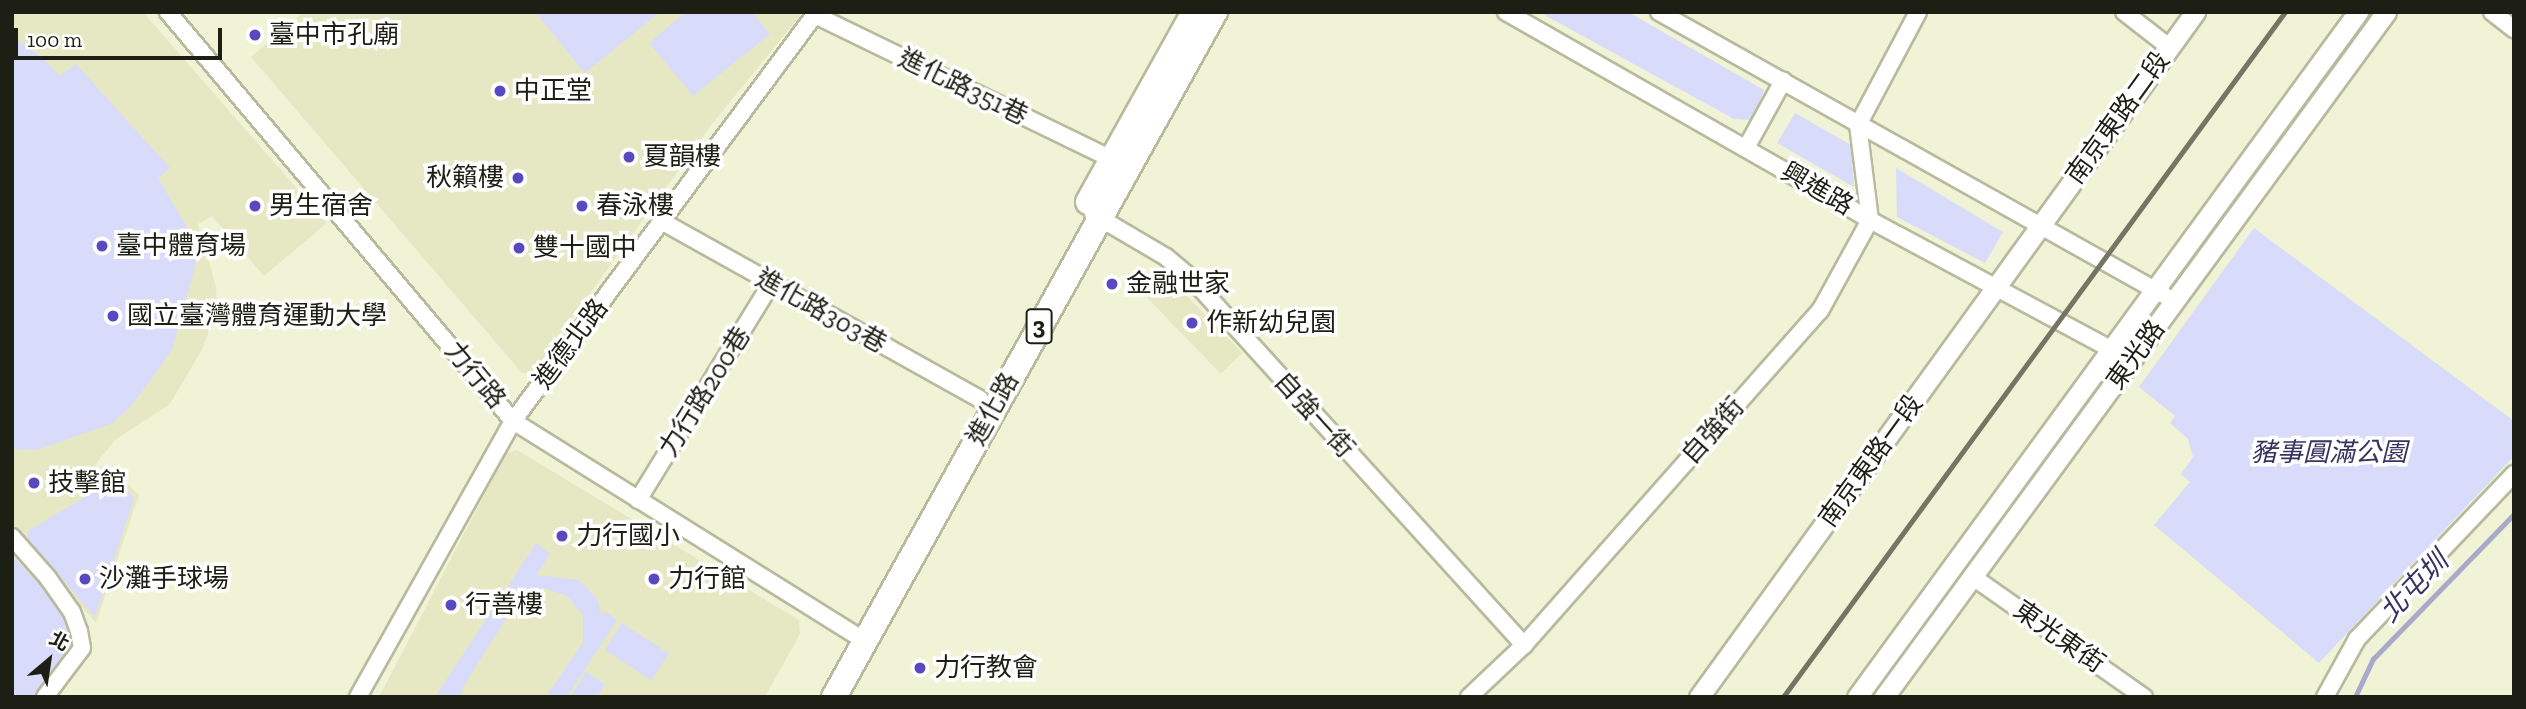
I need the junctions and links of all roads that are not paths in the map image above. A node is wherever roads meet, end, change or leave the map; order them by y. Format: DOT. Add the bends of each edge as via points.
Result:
graph roads {
  1 [pos="168,12"];
  2 [pos="1194,12"];
  3 [pos="1215,12"];
  4 [pos="1506,12"];
  5 [pos="1660,12"];
  6 [pos="1918,12"];
  7 [pos="2123,12"];
  8 [pos="2195,12"];
  9 [pos="2358,12"];
  10 [pos="2386,12"];
  11 [pos="2493,12"];
  12 [pos="816,14"];
  13 [pos="2514,29"];
  14 [pos="2169,47"];
  15 [pos="1783,81"];
  16 [pos="1858,125"];
  17 [pos="1746,148"];
  18 [pos="1111,159"];
  19 [pos="1091,214"];
  20 [pos="1870,220"];
  21 [pos="663,222"];
  22 [pos="2042,225"];
  23 [pos="771,285"];
  24 [pos="1995,288"];
  25 [pos="2156,290"];
  26 [pos="2175,301"];
  27 [pos="2113,349"];
  28 [pos="2132,361"];
  29 [pos="980,399"];
  30 [pos="513,421"];
  31 [pos="2514,474"];
  32 [pos="638,500"];
  33 [pos="12,537"];
  34 [pos="1973,577"];
  35 [pos="860,638"];
  36 [pos="1524,645"];
  37 [pos="2327,691"];
  38 [pos="45,697"];
  39 [pos="358,697"];
  40 [pos="818,697"];
  41 [pos="834,697"];
  42 [pos="1469,697"];
  43 [pos="1699,697"];
  44 [pos="1857,697"];
  45 [pos="1884,697"];
  46 [pos="2144,697"];
  1 -- 30 [label="street, 力行路"];
  2 -- 18 [label="main road, 進化路 / 3"];
  3 -- 19 [label="main road, 進化路 / 3"];
  4 -- 17 [label="street, 興進路"];
  5 -- 15 [label="street"];
  6 -- 16 [label="street"];
  7 -- 14 [label="street"];
  8 -- 14 [label="street, 南京東路二段"];
  9 -- 25 [label="street, 東光路"];
  10 -- 26 [label="street, 東光路"];
  11 -- 13 [label="street"];
  12 -- 18 [label="street, 進化路351巷"];
  12 -- 21 [label="street, 進德北路"];
  14 -- 22 [label="street, 南京東路二段"];
  15 -- 16 [label="street"];
  15 -- 17 [label="street"];
  16 -- 20 [label="street"];
  16 -- 22 [label="street"];
  17 -- 20 [label="street, 興進路"];
  18 -- 19 [label="main road, 進化路 / 3"];
  19 -- 29 [label="main road, 進化路 / 3"];
  19 -- 35 [label="main road, 進化路 / 3"];
  19 -- 36 [label="street, 自強一街" via="1166,257 1193,280"];
  20 -- 24 [label="street, 興進路"];
  20 -- 36 [label="street, 自強街" via="1820,311"];
  21 -- 23 [label="street, 進化路303巷"];
  21 -- 30 [label="street, 進德北路"];
  22 -- 24 [label="street, 南京東路一段"];
  22 -- 25 [label="street"];
  23 -- 29 [label="street, 進化路303巷"];
  23 -- 32 [label="street, 力行路200巷"];
  24 -- 27 [label="street, 興進路"];
  24 -- 43 [label="street, 南京東路一段"];
  25 -- 26 [label="street"];
  25 -- 27 [label="street, 東光路"];
  26 -- 28 [label="street, 東光路"];
  27 -- 28 [label="street, 興進路"];
  27 -- 44 [label="street, 東光路"];
  28 -- 34 [label="street, 東光路"];
  29 -- 35 [label="main road, 進化路 / 3"];
  30 -- 32 [label="street, 力行路"];
  30 -- 39 [label="street, 進德北路"];
  31 -- 37 [label="street" via="2357,639"];
  32 -- 35 [label="street, 力行路"];
  33 -- 38 [label="street" via="72,612 82,648"];
  34 -- 45 [label="street, 東光路"];
  34 -- 46 [label="street, 東光東街"];
  35 -- 40 [label="main road, 進化路 / 3"];
  35 -- 41 [label="main road, 進化路 / 3"];
  36 -- 42 [label="street, 自強街"];
}
